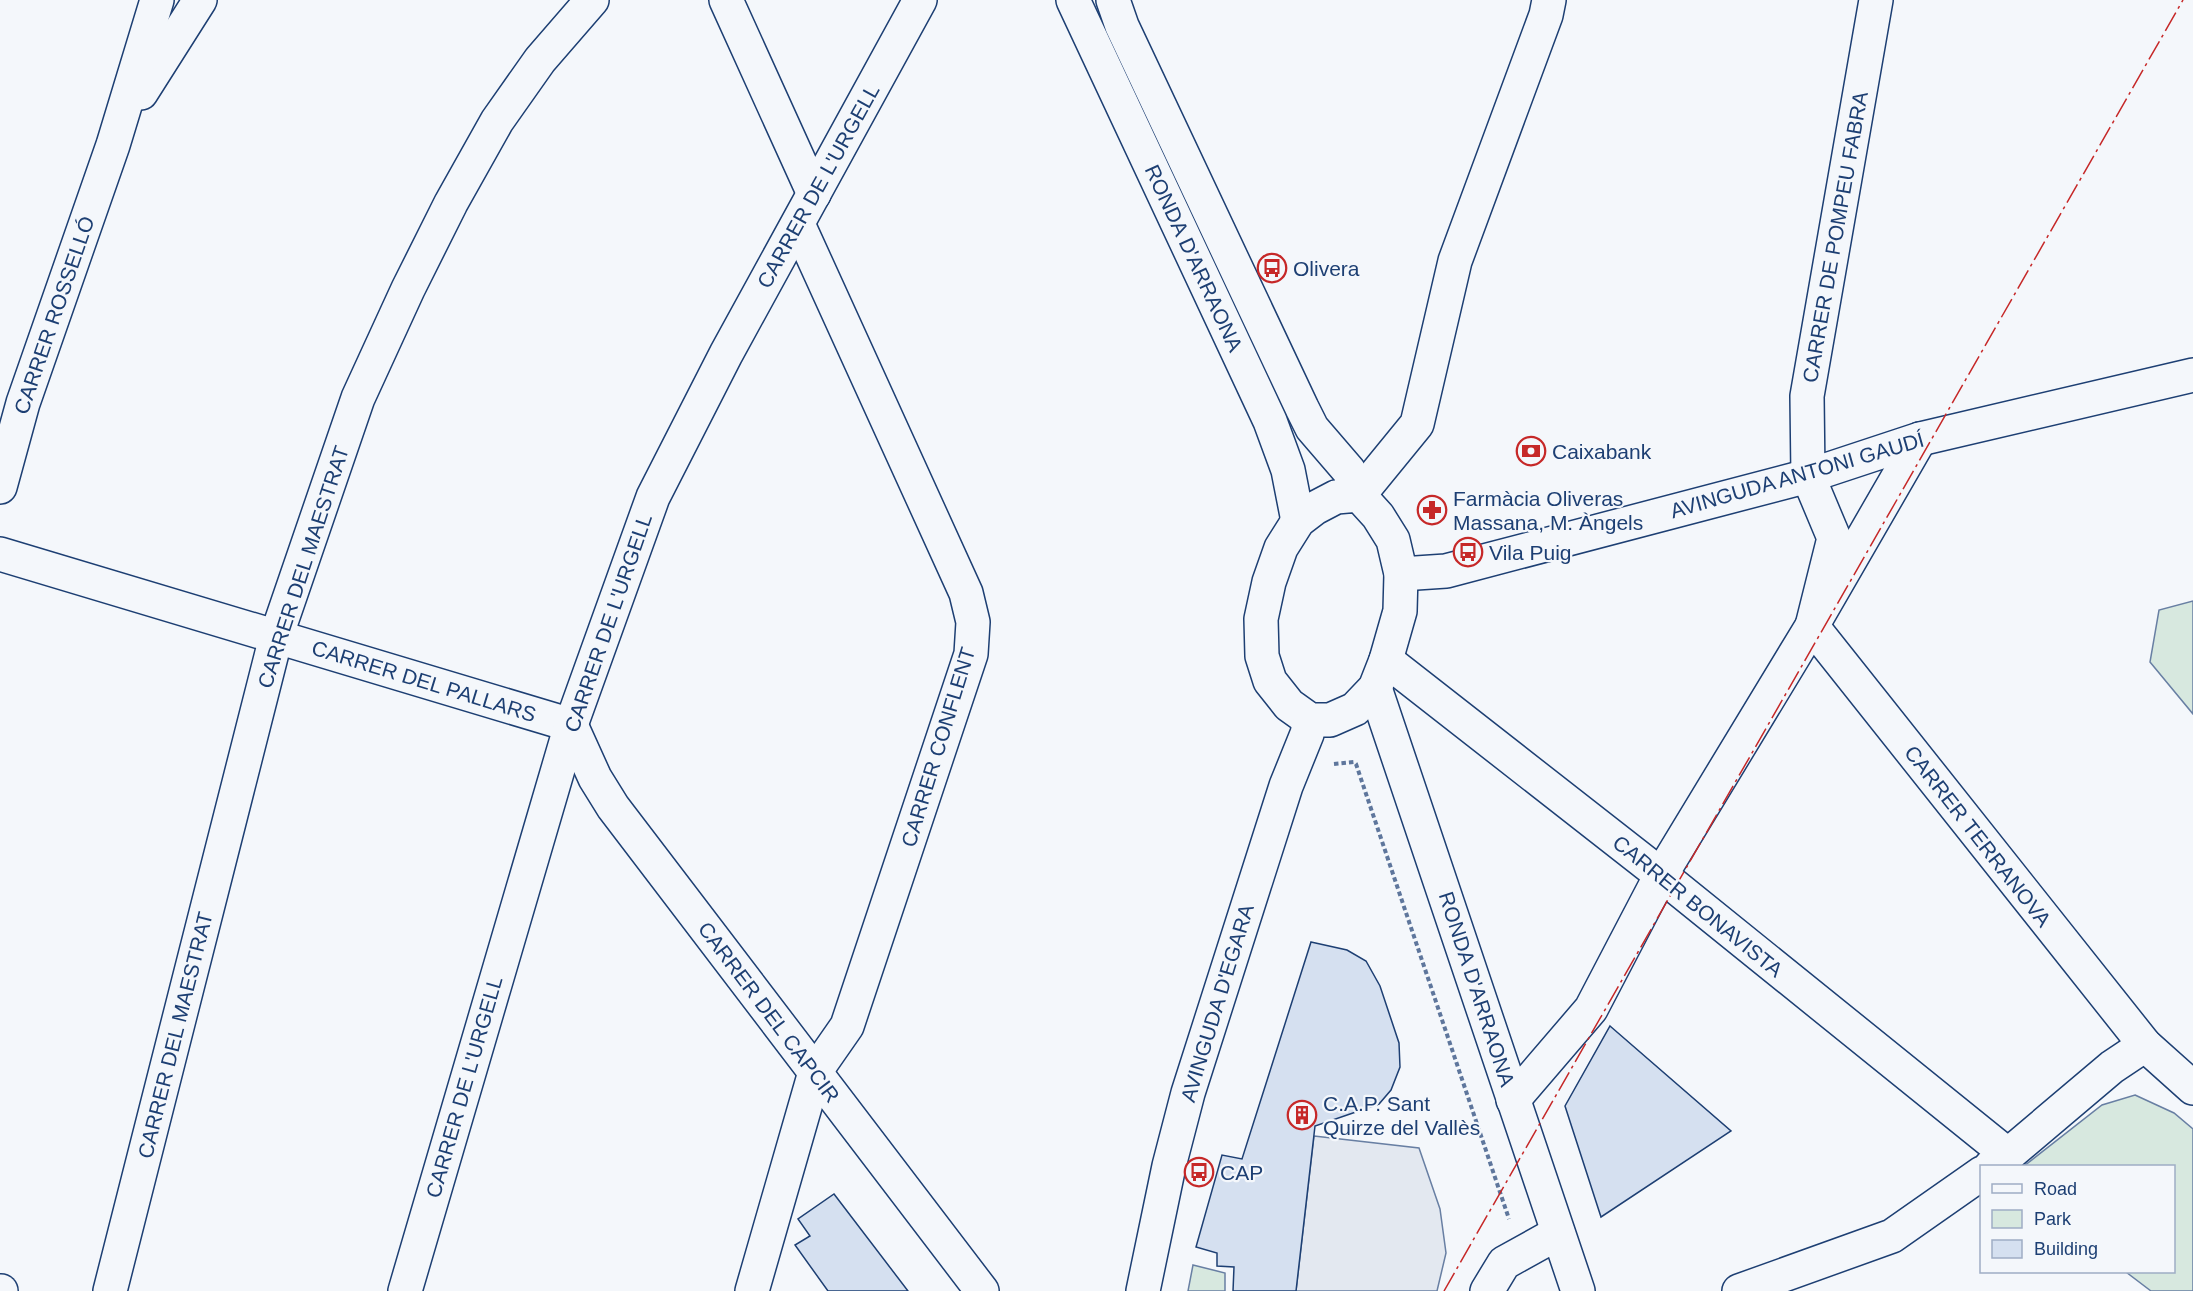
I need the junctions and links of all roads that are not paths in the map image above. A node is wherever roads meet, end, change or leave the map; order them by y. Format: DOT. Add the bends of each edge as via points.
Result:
graph roads {
  1 [pos="157,0"];
  2 [pos="200,0"];
  3 [pos="592,0"];
  4 [pos="726,0"];
  5 [pos="920,0"];
  6 [pos="1073,0"];
  7 [pos="1549,0"];
  8 [pos="1876,0"];
  9 [pos="1116,4"];
  10 [pos="113,145"];
  11 [pos="814,194"];
  12 [pos="798,224"];
  13 [pos="2193,375"];
  14 [pos="1920,439"];
  15 [pos="1808,476"];
  16 [pos="0,487"];
  17 [pos="1359,495"];
  18 [pos="1299,521"];
  19 [pos="0,554"];
  20 [pos="1401,574"];
  21 [pos="1812,626"];
  22 [pos="276,637"];
  23 [pos="1381,674"];
  24 [pos="1310,720"];
  25 [pos="571,725"];
  26 [pos="1661,875"];
  27 [pos="2145,1045"];
  28 [pos="815,1072"];
  29 [pos="2193,1088"];
  30 [pos="1513,1100"];
  31 [pos="2000,1161"];
  32 [pos="1980,1174"];
  33 [pos="1558,1233"];
  34 [pos="110,1291"];
  35 [pos="405,1291"];
  36 [pos="752,1291"];
  37 [pos="982,1291"];
  38 [pos="1143,1291"];
  39 [pos="1486,1291"];
  40 [pos="1578,1291"];
  41 [pos="1739,1291"];
  1 -- 10 [label="street, CARRER ROSSELLÓ"];
  2 -- 10 [label="street, CARRER ROSSELLÓ" via="149,79"];
  3 -- 22 [label="street, CARRER DEL MAESTRAT" via="540,60 497,121 408,289 358,398"];
  4 -- 11 [label="street"];
  5 -- 11 [label="street, CARRER DE L'URGELL"];
  6 -- 18 [label="street, RONDA D'ARRAONA" via="1270,421 1288,470"];
  7 -- 17 [label="street" via="1455,261 1417,424"];
  8 -- 15 [label="street, CARRER DE POMPEU FABRA" via="1807,396"];
  9 -- 17 [label="street, RONDA D'ARRAONA" via="1127,37 1302,408 1312,428 1349,471"];
  10 -- 16 [label="street, CARRER ROSSELLÓ" via="23,403"];
  11 -- 12 [label="street, CARRER DE L'URGELL"];
  12 -- 25 [label="street, CARRER DE L'URGELL" via="653,497"];
  12 -- 28 [label="street, CARRER CONFLENT" via="966,593 973,622 971,654 847,1026"];
  13 -- 14 [label="street, AVINGUDA ANTONI GAUDÍ"];
  14 -- 15 [label="street, AVINGUDA ANTONI GAUDÍ"];
  14 -- 21 [label="street"];
  15 -- 20 [label="street, AVINGUDA ANTONI GAUDÍ" via="1446,571"];
  15 -- 21 [label="street" via="1834,538"];
  17 -- 18 [label="street" via="1336,497"];
  17 -- 20 [label="street" via="1393,540"];
  18 -- 24 [label="street" via="1281,548 1269,582 1262,619 1262,656 1270,681 1289,705"];
  19 -- 22 [label="street, CARRER DEL PALLARS"];
  20 -- 23 [label="street" via="1400,611"];
  21 -- 26 [label="street"];
  21 -- 27 [label="street, CARRER TERRANOVA"];
  22 -- 25 [label="street, CARRER DEL PALLARS"];
  22 -- 34 [label="street, CARRER DEL MAESTRAT"];
  23 -- 24 [label="street" via="1355,709 1330,720"];
  23 -- 26 [label="street, CARRER BONAVISTA"];
  23 -- 30 [label="street, RONDA D'ARRAONA" via="1411,789"];
  24 -- 38 [label="street, AVINGUDA D'EGARA" via="1188,1093"];
  25 -- 28 [label="street, CARRER DEL CAPCIR" via="595,778 614,807"];
  25 -- 35 [label="street, CARRER DE L'URGELL"];
  26 -- 30 [label="street" via="1591,1009"];
  26 -- 31 [label="street, CARRER BONAVISTA"];
  27 -- 29 [label="street, CARRER TERRANOVA"];
  27 -- 31 [label="street" via="2112,1067"];
  28 -- 36 [label="street, CARRER CONFLENT"];
  28 -- 37 [label="street, CARRER DEL CAPCIR"];
  30 -- 33 [label="street, RONDA D'ARRAONA"];
  32 -- 41 [label="street" via="1892,1236"];
  33 -- 39 [label="street" via="1504,1263"];
  33 -- 40 [label="street, RONDA D'ARRAONA"];
}
